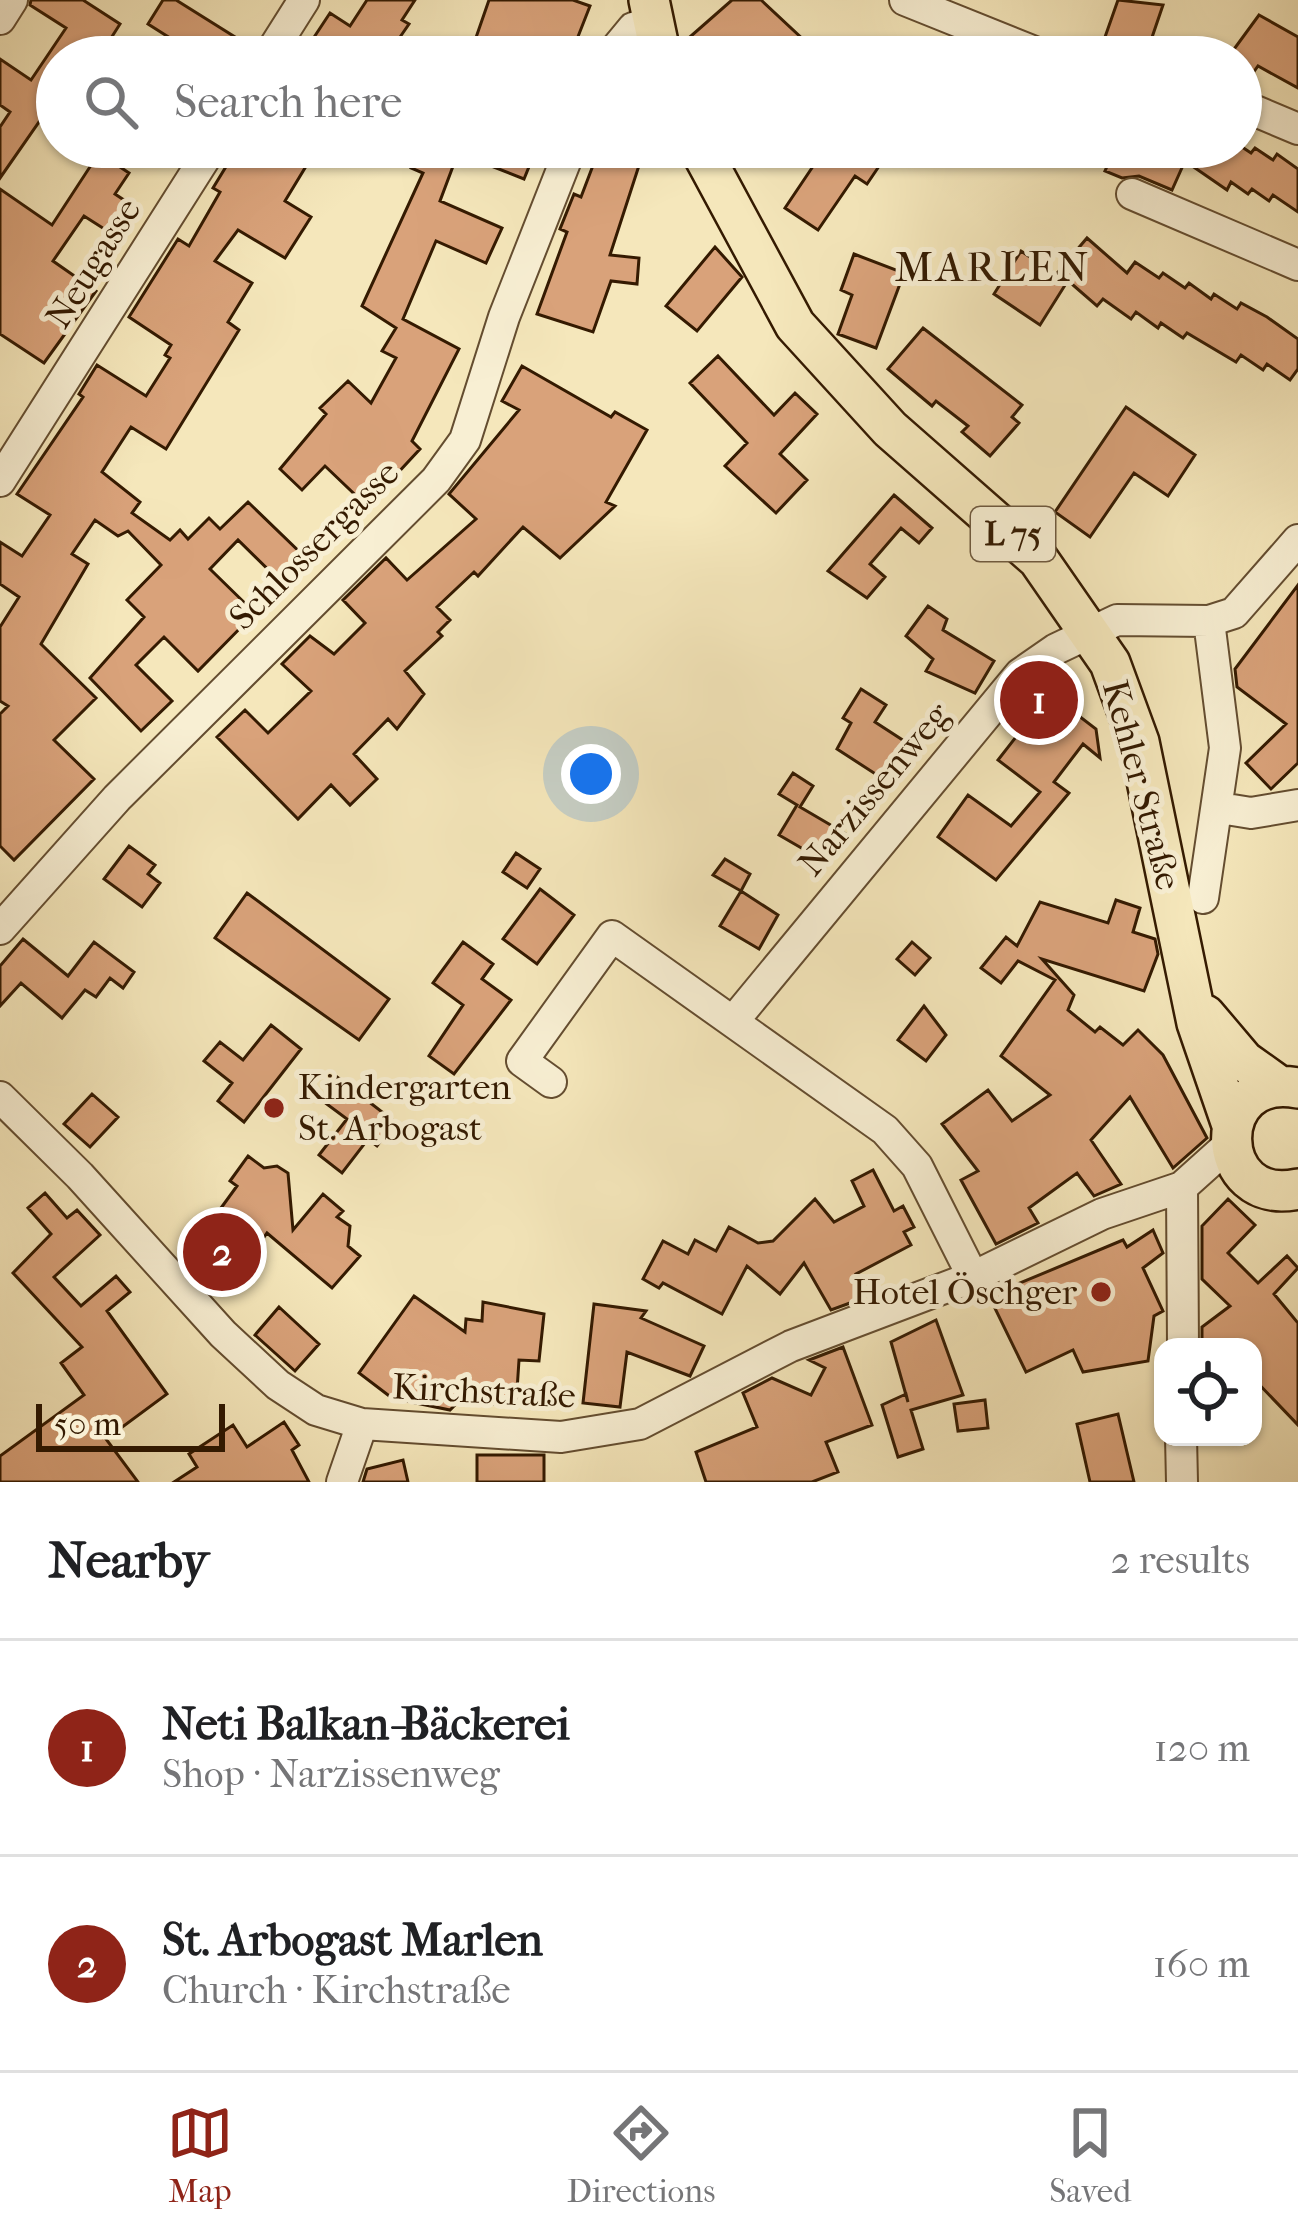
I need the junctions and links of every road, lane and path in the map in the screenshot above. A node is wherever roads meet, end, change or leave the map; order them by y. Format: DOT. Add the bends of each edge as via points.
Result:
graph roads {
  1 [pos="12,0"];
  2 [pos="304,0"];
  3 [pos="905,0"];
  4 [pos="0,19"];
  5 [pos="654,27"];
  6 [pos="281,36"];
  7 [pos="626,36"];
  8 [pos="995,36"];
  9 [pos="1262,114"];
  10 [pos="1298,129"];
  11 [pos="199,168"];
  12 [pos="563,168"];
  13 [pos="710,168"];
  14 [pos="1132,194"];
  15 [pos="1298,265"];
  16 [pos="0,482"];
  17 [pos="1298,541"];
  18 [pos="1209,622"];
  19 [pos="1091,631"];
  20 [pos="1298,805"];
  21 [pos="1220,808"];
  22 [pos="1203,898"];
  23 [pos="0,929"];
  24 [pos="1192,996"];
  25 [pos="734,1019"];
  26 [pos="551,1082"];
  27 [pos="1288,1087"];
  28 [pos="0,1097"];
  29 [pos="1264,1171"];
  30 [pos="1185,1185"];
  31 [pos="973,1277"];
  32 [pos="1183,1338"];
  33 [pos="362,1424"];
  34 [pos="1181,1446"];
  35 [pos="342,1482"];
  36 [pos="1182,1482"];
  1 -- 4 [label="street"];
  2 -- 6 [label="street"];
  3 -- 8 [label="street"];
  5 -- 7 [label="street"];
  9 -- 10 [label="street"];
  11 -- 16 [label="street, Neugasse"];
  12 -- 23 [label="street, Schlossergasse" via="465,440"];
  13 -- 19 [label="main road, Kehler Straße / L 75" via="795,325 830,368 1005,526"];
  14 -- 15 [label="street"];
  17 -- 18 [label="street" via="1234,613"];
  18 -- 19 [label="street" via="1117,620"];
  18 -- 21 [label="street, Kehler Straße" via="1224,725"];
  19 -- 24 [label="main road, Kehler Straße / L 75" via="1139,742"];
  19 -- 25 [label="street, Narzissenweg" via="1020,674"];
  20 -- 21 [label="street, Kehler Straße" via="1252,813"];
  21 -- 22 [label="street, Kehler Straße"];
  24 -- 27 [label="main road, Kehler Straße / L 75" via="1244,1060"];
  24 -- 29 [label="main road, Kehler Straße / L 75"];
  25 -- 26 [label="street" via="612,936 522,1060"];
  25 -- 31 [label="street" via="885,1130 917,1166"];
  27 -- 29 [label="main road, Kehler Straße / L 75" via="1246,1101"];
  28 -- 33 [label="street, Kirchstraße" via="278,1385 316,1410"];
  29 -- 30 [label="street, Kirchstraße"];
  30 -- 31 [label="street, Kirchstraße" via="1102,1214"];
  30 -- 32 [label="street"];
  31 -- 33 [label="street, Kirchstraße" via="791,1346 640,1424 561,1437"];
  33 -- 35 [label="street"];
  34 -- 36 [label="street"];
}
